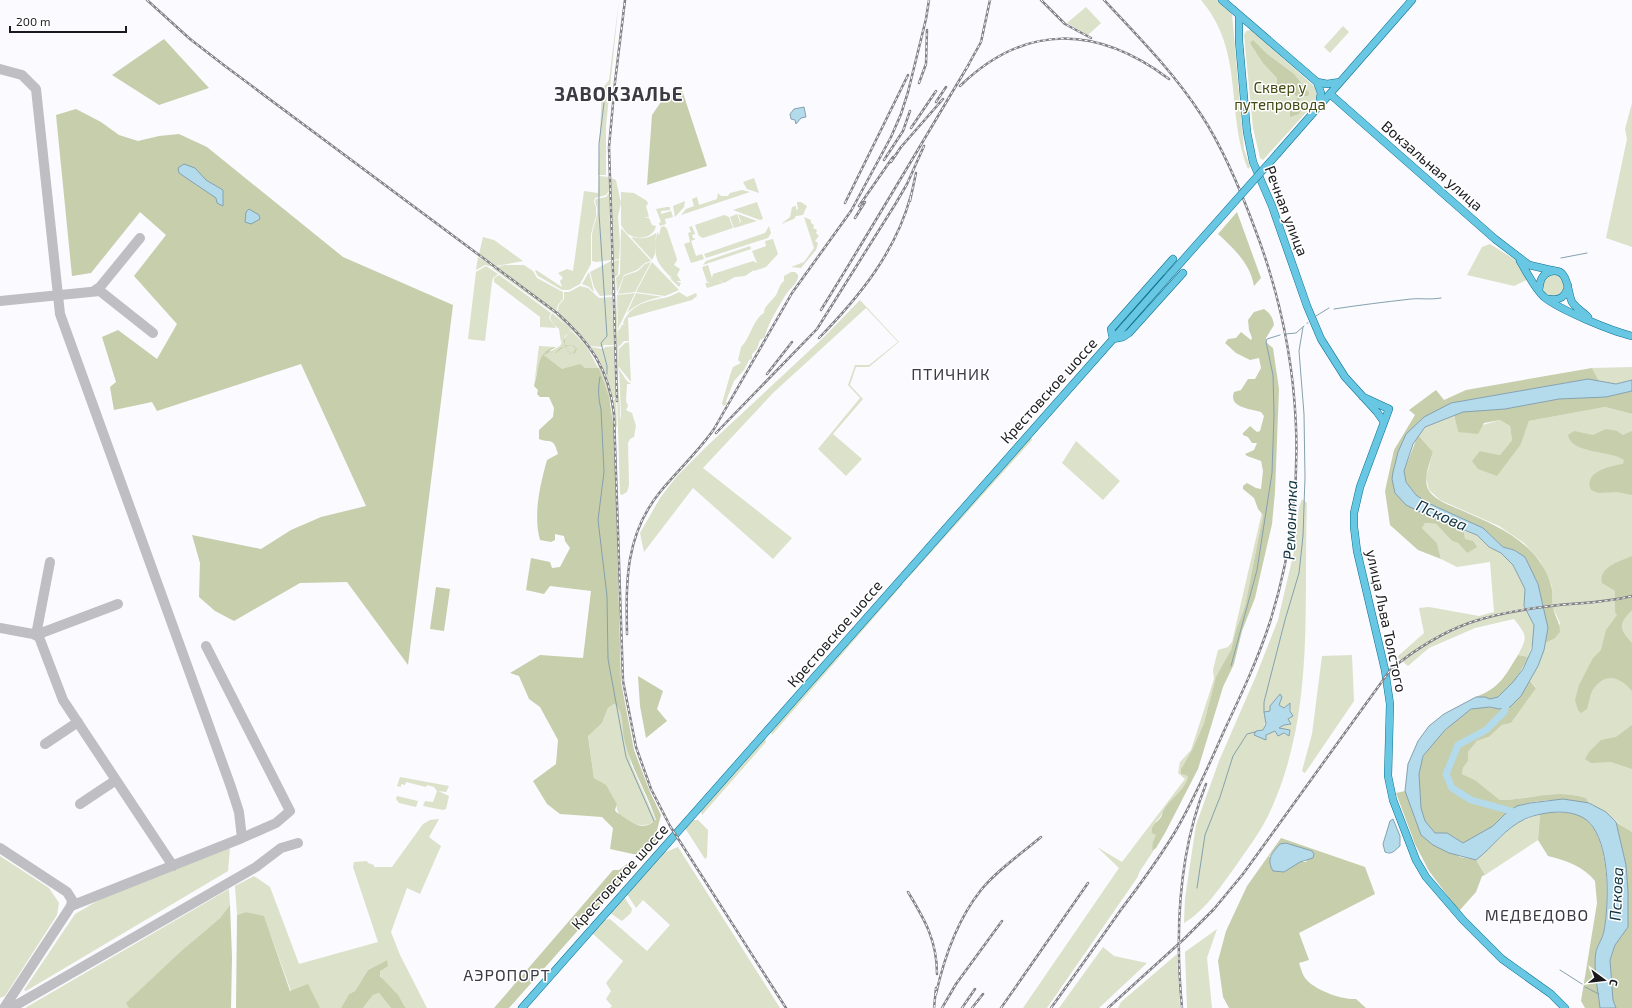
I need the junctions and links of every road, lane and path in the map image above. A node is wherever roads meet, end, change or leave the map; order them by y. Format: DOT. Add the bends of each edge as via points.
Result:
graph roads {
  1 [pos="1222,0"];
  2 [pos="1412,0"];
  3 [pos="1239,15"];
  4 [pos="1317,82"];
  5 [pos="1340,82"];
  6 [pos="1330,94"];
  7 [pos="1319,106"];
  8 [pos="1517,256"];
  9 [pos="1173,258"];
  10 [pos="1183,272"];
  11 [pos="1555,272"];
  12 [pos="1568,285"];
  13 [pos="1539,290"];
  14 [pos="1548,299"];
  15 [pos="1593,321"];
  16 [pos="1632,336"];
  17 [pos="1113,339"];
  18 [pos="1363,397"];
  19 [pos="1384,422"];
  20 [pos="522,1008"];
  21 [pos="1565,1008"];
  1 -- 3 [label="main road"];
  2 -- 5 [label="main road, Крестовское шоссе"];
  3 -- 4 [label="main road"];
  3 -- 18 [label="main road, Речная улица" via="1246,126 1253,162 1321,339 1341,372"];
  4 -- 5 [label="main road"];
  4 -- 7 [label="main road" via="1321,93"];
  5 -- 6 [label="main road, Крестовское шоссе"];
  6 -- 7 [label="main road, Крестовское шоссе"];
  6 -- 8 [label="main road, Вокзальная улица" via="1485,231"];
  7 -- 17 [label="main road, Крестовское шоссе, bridge"];
  8 -- 11 [label="main road, Вокзальная улица" via="1529,265"];
  8 -- 13 [label="main road, Вокзальная улица"];
  9 -- 17 [label="main road" via="1111,329"];
  10 -- 17 [label="main road" via="1129,334"];
  11 -- 12 [label="main road" via="1564,276"];
  11 -- 13 [label="main road" via="1544,275"];
  12 -- 14 [label="main road" via="1562,298"];
  12 -- 15 [label="main road" via="1573,302"];
  13 -- 14 [label="main road"];
  14 -- 15 [label="main road"];
  15 -- 16 [label="main road"];
  17 -- 20 [label="main road, Крестовское шоссе"];
  18 -- 19 [label="main road, Речная улица"];
  18 -- 19 [label="main road, улица Льва Толстого" via="1390,409"];
  19 -- 21 [label="main road, улица Льва Толстого" via="1360,487 1354,513 1354,527 1390,704 1388,776 1391,792 1405,833 1426,877 1463,920 1510,966 1551,994"];
}
